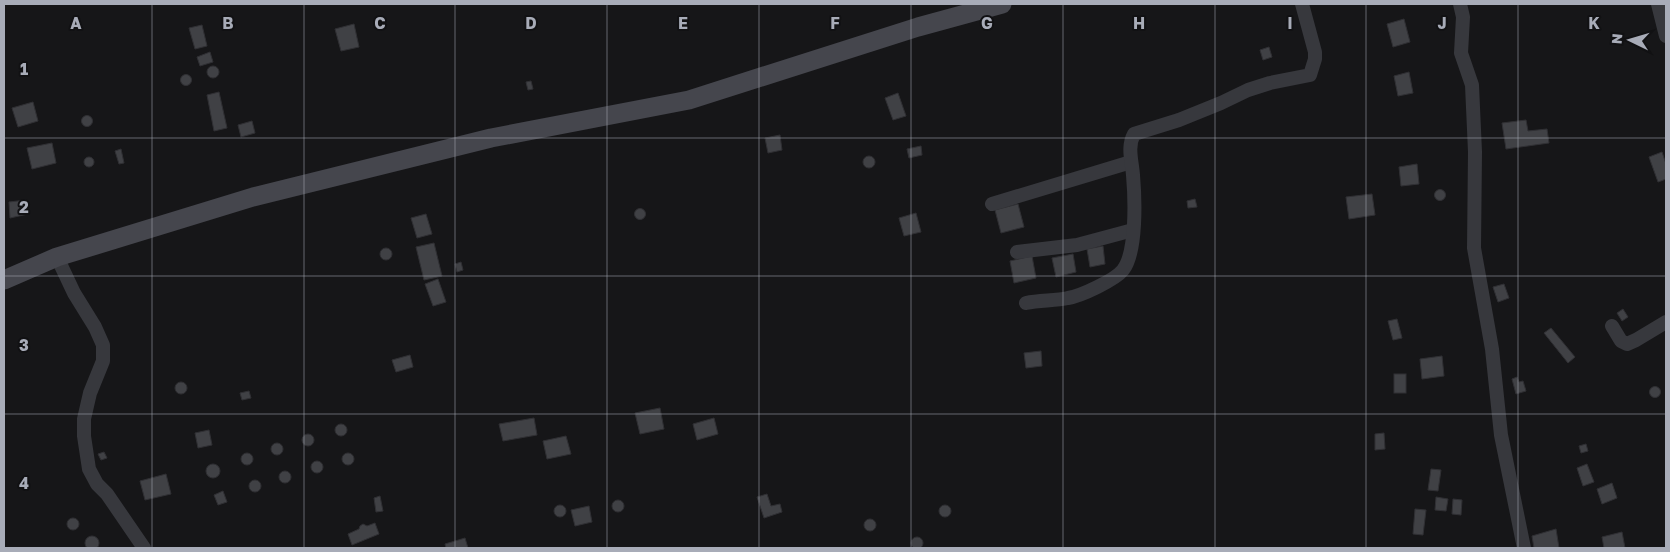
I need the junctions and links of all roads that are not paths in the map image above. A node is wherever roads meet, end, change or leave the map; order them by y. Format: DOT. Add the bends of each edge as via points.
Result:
graph roads {
  1 [pos="1002,4"];
  2 [pos="1302,4"];
  3 [pos="1460,4"];
  4 [pos="1658,4"];
  5 [pos="1666,36"];
  6 [pos="1132,162"];
  7 [pos="992,204"];
  8 [pos="1133,230"];
  9 [pos="1017,252"];
  10 [pos="57,257"];
  11 [pos="4,280"];
  12 [pos="1026,303"];
  13 [pos="1666,322"];
  14 [pos="1612,326"];
  15 [pos="144,548"];
  16 [pos="1524,548"];
  1 -- 10 [label="main road" via="918,27 689,100 491,138 253,197"];
  2 -- 6 [label="street" via="1315,52 1310,75 1248,90 1179,120 1138,132 1130,144"];
  3 -- 16 [label="street" via="1463,17 1461,53 1472,85 1474,248 1492,349 1502,435"];
  4 -- 5 [label="street"];
  6 -- 7 [label="street"];
  6 -- 8 [label="street"];
  8 -- 9 [label="street" via="1077,245"];
  8 -- 12 [label="street" via="1124,270 1114,277 1069,298"];
  10 -- 11 [label="main road"];
  10 -- 15 [label="street" via="103,345 103,361 84,419 88,469"];
  13 -- 14 [label="street" via="1627,344 1621,341"];
}
